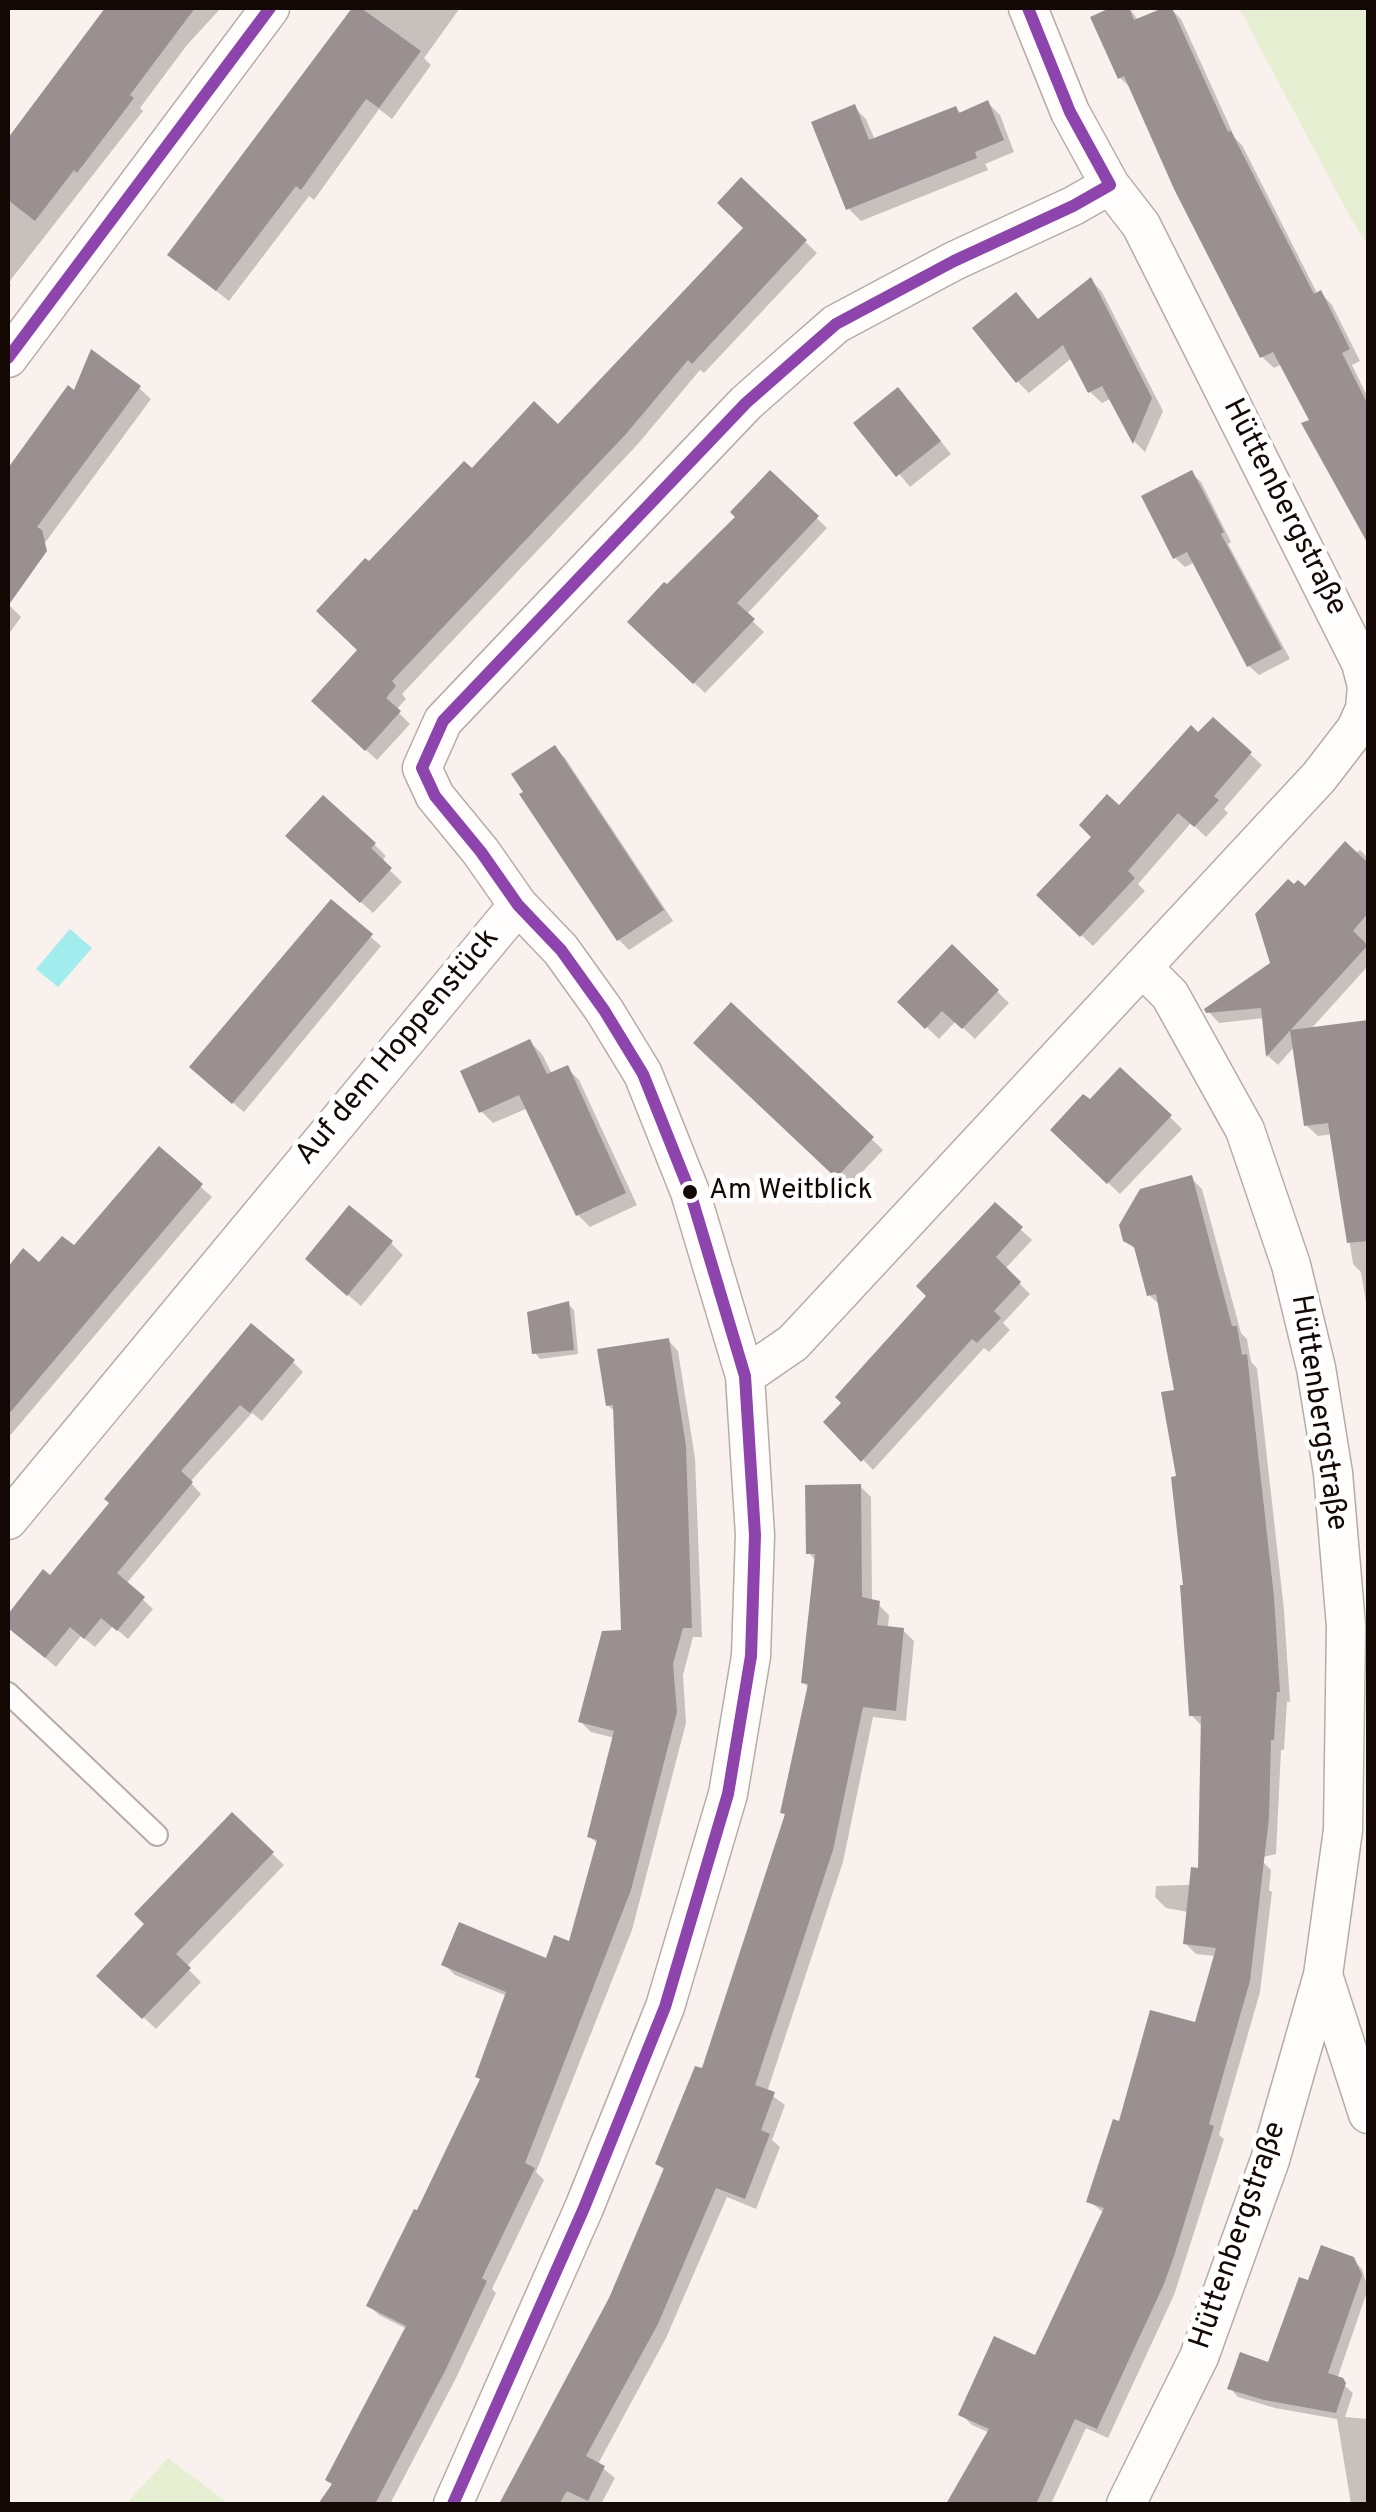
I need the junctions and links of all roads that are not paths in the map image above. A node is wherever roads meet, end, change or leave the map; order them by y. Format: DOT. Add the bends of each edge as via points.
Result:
graph roads {
  1 [pos="270,8"];
  2 [pos="1028,8"];
  3 [pos="1110,185"];
  4 [pos="8,358"];
  5 [pos="1367,711"];
  6 [pos="518,905"];
  7 [pos="1142,967"];
  8 [pos="745,1376"];
  9 [pos="8,1520"];
  10 [pos="8,1693"];
  11 [pos="157,1834"];
  12 [pos="1323,1975"];
  13 [pos="1368,2114"];
  14 [pos="453,2504"];
  15 [pos="1126,2504"];
  1 -- 4 [label="street"];
  2 -- 3 [label="street, Hüttenbergstraße" via="1070,112"];
  3 -- 5 [label="street, Hüttenbergstraße" via="1141,225 1361,663"];
  3 -- 6 [label="street, Auf dem Hoppenstück" via="836,324 746,403 443,721 422,768 434,796"];
  5 -- 7 [label="street, Hüttenbergstraße" via="1319,778"];
  6 -- 8 [label="street" via="562,950 643,1074 690,1192"];
  6 -- 9 [label="street, Auf dem Hoppenstück"];
  7 -- 8 [label="street" via="793,1343"];
  7 -- 12 [label="street, Hüttenbergstraße" via="1170,995 1245,1130 1291,1264 1316,1368 1346,1626 1343,1830"];
  8 -- 14 [label="street" via="755,1534 752,1639 728,1794 665,2007"];
  10 -- 11 [label="lane"];
  12 -- 13 [label="street"];
  12 -- 15 [label="street, Hüttenbergstraße" via="1270,2160 1200,2357"];
}
